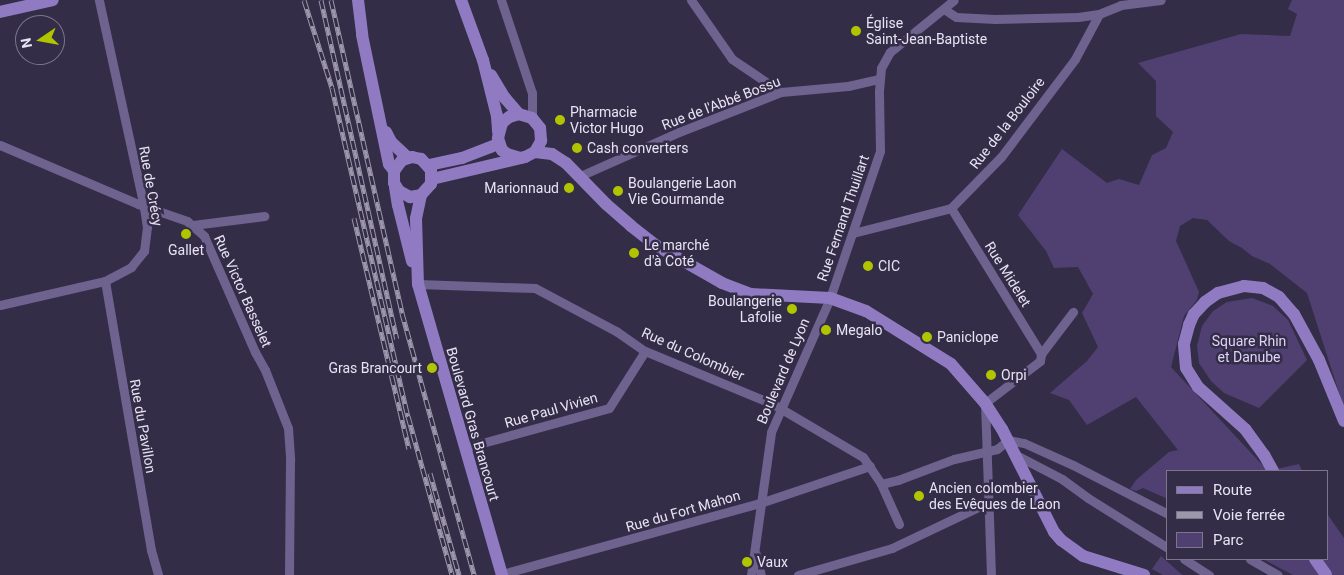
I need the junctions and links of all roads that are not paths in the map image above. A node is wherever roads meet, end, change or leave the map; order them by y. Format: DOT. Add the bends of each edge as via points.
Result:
graph roads {
  1 [pos="53,0"];
  2 [pos="99,0"];
  3 [pos="358,0"];
  4 [pos="461,0"];
  5 [pos="501,0"];
  6 [pos="691,0"];
  7 [pos="954,0"];
  8 [pos="1161,0"];
  9 [pos="944,9"];
  10 [pos="0,12"];
  11 [pos="1099,14"];
  12 [pos="481,55"];
  13 [pos="879,79"];
  14 [pos="781,92"];
  15 [pos="519,114"];
  16 [pos="532,118"];
  17 [pos="382,121"];
  18 [pos="542,134"];
  19 [pos="498,138"];
  20 [pos="0,145"];
  21 [pos="535,152"];
  22 [pos="552,154"];
  23 [pos="408,158"];
  24 [pos="520,158"];
  25 [pos="428,166"];
  26 [pos="394,171"];
  27 [pos="580,176"];
  28 [pos="432,179"];
  29 [pos="396,187"];
  30 [pos="421,195"];
  31 [pos="144,206"];
  32 [pos="951,208"];
  33 [pos="264,216"];
  34 [pos="193,225"];
  35 [pos="853,233"];
  36 [pos="105,280"];
  37 [pos="418,282"];
  38 [pos="830,298"];
  39 [pos="0,305"];
  40 [pos="1073,312"];
  41 [pos="645,351"];
  42 [pos="1041,354"];
  43 [pos="985,403"];
  44 [pos="780,409"];
  45 [pos="1344,421"];
  46 [pos="1005,434"];
  47 [pos="986,439"];
  48 [pos="464,448"];
  49 [pos="987,452"];
  50 [pos="1016,455"];
  51 [pos="870,466"];
  52 [pos="1272,470"];
  53 [pos="880,484"];
  54 [pos="988,502"];
  55 [pos="760,503"];
  56 [pos="1166,513"];
  57 [pos="900,524"];
  58 [pos="754,547"];
  59 [pos="1166,547"];
  60 [pos="1186,560"];
  61 [pos="1252,560"];
  62 [pos="1316,560"];
  63 [pos="158,575"];
  64 [pos="289,575"];
  65 [pos="502,575"];
  66 [pos="751,575"];
  67 [pos="761,575"];
  68 [pos="798,575"];
  69 [pos="991,575"];
  70 [pos="1144,575"];
  71 [pos="1209,575"];
  72 [pos="1278,575"];
  73 [pos="1326,575"];
  1 -- 10 [label="main road"];
  2 -- 31 [label="street, Rue de Crécy"];
  3 -- 17 [label="main road" via="362,35"];
  4 -- 12 [label="main road"];
  5 -- 16 [label="street" via="532,93"];
  6 -- 14 [label="street" via="732,59"];
  7 -- 9 [label="street, Rue Fernand Thuillart"];
  8 -- 11 [label="street" via="1121,5"];
  9 -- 11 [label="street" via="956,17 995,19"];
  9 -- 13 [label="street, Rue Fernand Thuillart" via="890,52"];
  11 -- 32 [label="street, Rue de la Bouloire" via="1075,59 1002,157"];
  12 -- 15 [label="main road" via="500,90"];
  12 -- 19 [label="main road" via="497,116"];
  13 -- 14 [label="street, Rue de l'Abbé Bossu" via="848,86"];
  13 -- 35 [label="street, Rue Fernand Thuillart" via="880,151"];
  14 -- 27 [label="street, Rue de l'Abbé Bossu"];
  15 -- 16 [label="main road"];
  15 -- 19 [label="main road" via="505,119"];
  16 -- 18 [label="main road"];
  17 -- 23 [label="main road" via="391,142"];
  17 -- 26 [label="main road"];
  18 -- 21 [label="main road"];
  18 -- 22 [label="main road"];
  19 -- 24 [label="main road" via="507,154"];
  19 -- 25 [label="main road" via="462,158"];
  20 -- 31 [label="street"];
  21 -- 22 [label="main road"];
  21 -- 24 [label="main road"];
  22 -- 27 [label="main road"];
  23 -- 25 [label="main road" via="421,159"];
  23 -- 26 [label="main road"];
  24 -- 28 [label="main road"];
  25 -- 28 [label="main road"];
  26 -- 29 [label="main road"];
  27 -- 38 [label="main road" via="606,204 657,246 722,283 752,294"];
  28 -- 30 [label="main road" via="429,188"];
  29 -- 30 [label="main road" via="404,195"];
  29 -- 37 [label="main road" via="406,242"];
  30 -- 37 [label="main road" via="416,218"];
  31 -- 34 [label="street"];
  31 -- 36 [label="street, Rue de Crécy" via="147,227 144,251 131,268"];
  32 -- 35 [label="street"];
  32 -- 42 [label="street, Rue Midelet"];
  33 -- 34 [label="street"];
  34 -- 64 [label="street, Rue Victor Basselet" via="209,246 288,428"];
  35 -- 38 [label="street, Rue Fernand Thuillart"];
  36 -- 39 [label="street, Rue de Crécy"];
  36 -- 63 [label="street, Rue du Pavillon"];
  37 -- 41 [label="street, Rue du Colombier" via="535,288 616,331"];
  37 -- 48 [label="main road, Boulevard Gras Brancourt"];
  38 -- 43 [label="main road" via="866,311 951,364"];
  38 -- 44 [label="street, Boulevard de Lyon"];
  40 -- 42 [label="street"];
  41 -- 44 [label="street, Rue du Colombier"];
  41 -- 48 [label="street, Rue Paul Vivien" via="609,408"];
  42 -- 43 [label="street" via="1040,361"];
  43 -- 46 [label="main road"];
  43 -- 47 [label="street"];
  44 -- 51 [label="street, Rue du Colombier" via="863,457"];
  44 -- 55 [label="street, Boulevard de Lyon" via="771,432"];
  45 -- 52 [label="main road" via="1319,360 1294,314 1279,297 1263,288 1244,286 1218,293 1194,314 1189,325 1184,344 1186,368 1198,387 1246,429"];
  46 -- 47 [label="street"];
  46 -- 49 [label="street" via="997,449"];
  46 -- 50 [label="main road"];
  46 -- 56 [label="street"];
  47 -- 49 [label="street"];
  48 -- 65 [label="main road, Boulevard Gras Brancourt"];
  49 -- 53 [label="street"];
  49 -- 54 [label="street"];
  50 -- 59 [label="street" via="1062,479"];
  50 -- 70 [label="main road" via="1061,540 1083,556"];
  51 -- 53 [label="street, Rue du Colombier"];
  51 -- 55 [label="street, Rue du Fort Mahon"];
  53 -- 57 [label="street, Rue du Colombier"];
  54 -- 68 [label="street" via="892,548"];
  54 -- 69 [label="street"];
  55 -- 58 [label="street, Boulevard de Lyon"];
  55 -- 65 [label="street, Rue du Fort Mahon"];
  58 -- 66 [label="street, Boulevard de Lyon"];
  58 -- 67 [label="street, Boulevard de Lyon"];
  60 -- 71 [label="street"];
  61 -- 72 [label="street"];
  62 -- 73 [label="main road"];
}
